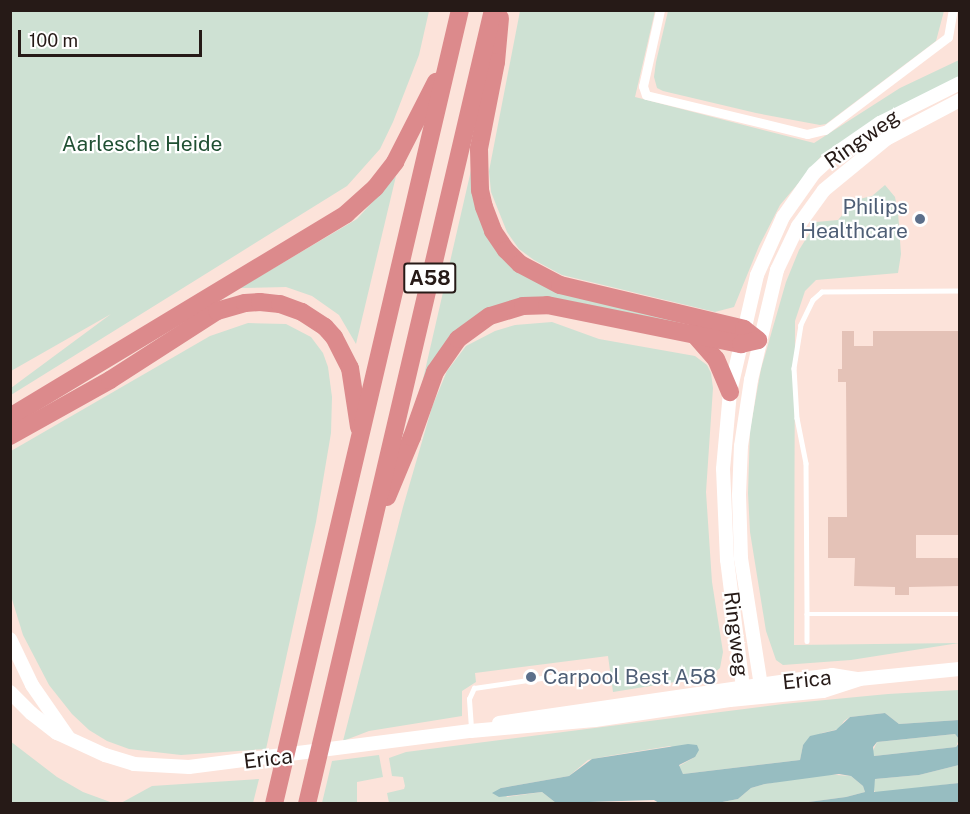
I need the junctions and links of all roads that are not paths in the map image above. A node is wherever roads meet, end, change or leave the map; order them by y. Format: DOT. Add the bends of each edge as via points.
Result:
graph roads {
  1 [pos="460,10"];
  2 [pos="493,10"];
  3 [pos="501,10"];
  4 [pos="660,10"];
  5 [pos="953,10"];
  6 [pos="450,56"];
  7 [pos="960,83"];
  8 [pos="960,100"];
  9 [pos="960,291"];
  10 [pos="694,334"];
  11 [pos="748,338"];
  12 [pos="730,393"];
  13 [pos="10,417"];
  14 [pos="360,434"];
  15 [pos="10,436"];
  16 [pos="367,546"];
  17 [pos="807,614"];
  18 [pos="960,614"];
  19 [pos="10,639"];
  20 [pos="807,641"];
  21 [pos="960,669"];
  22 [pos="589,671"];
  23 [pos="743,688"];
  24 [pos="10,692"];
  25 [pos="758,692"];
  26 [pos="471,730"];
  27 [pos="68,737"];
  28 [pos="274,804"];
  29 [pos="307,804"];
  1 -- 6 [label="highway, A58"];
  2 -- 16 [label="highway, A58"];
  3 -- 11 [label="highway" via="496,62 479,149 484,207 506,250 520,264 560,285"];
  4 -- 5 [label="street" via="643,86 646,95 807,134 825,130 948,37"];
  6 -- 13 [label="highway, A58" via="395,162 375,188 346,214"];
  6 -- 14 [label="highway, A58"];
  7 -- 11 [label="main road, Ringweg" via="880,123 814,173 769,244 757,275"];
  8 -- 11 [label="main road, Ringweg" via="886,139 849,167 811,204 786,247 769,296"];
  9 -- 17 [label="lane" via="829,291 817,295 810,306 795,349 794,368 797,418 806,463"];
  10 -- 11 [label="highway, A58"];
  10 -- 12 [label="highway" via="716,359"];
  10 -- 16 [label="highway, A58" via="548,305 511,309 480,322 449,350 435,372"];
  11 -- 12 [label="main road, Ringweg"];
  11 -- 25 [label="main road, Ringweg" via="739,495 741,558"];
  12 -- 23 [label="main road, Ringweg" via="723,512"];
  14 -- 15 [label="highway, A58" via="350,368 334,337 302,312 260,302 217,311 110,380"];
  14 -- 28 [label="highway, A58"];
  16 -- 29 [label="highway, A58"];
  17 -- 18 [label="lane"];
  17 -- 20 [label="lane"];
  19 -- 27 [label="main road, Erica" via="32,685"];
  21 -- 25 [label="main road, Erica" via="860,680 823,691"];
  22 -- 26 [label="lane" via="474,688 469,699"];
  23 -- 25 [label="main road, Erica"];
  23 -- 26 [label="main road, Erica" via="513,719"];
  24 -- 27 [label="main road, Erica" via="49,728"];
  25 -- 26 [label="main road, Erica" via="594,720"];
  26 -- 27 [label="main road, Erica" via="189,767 134,764"];
}
